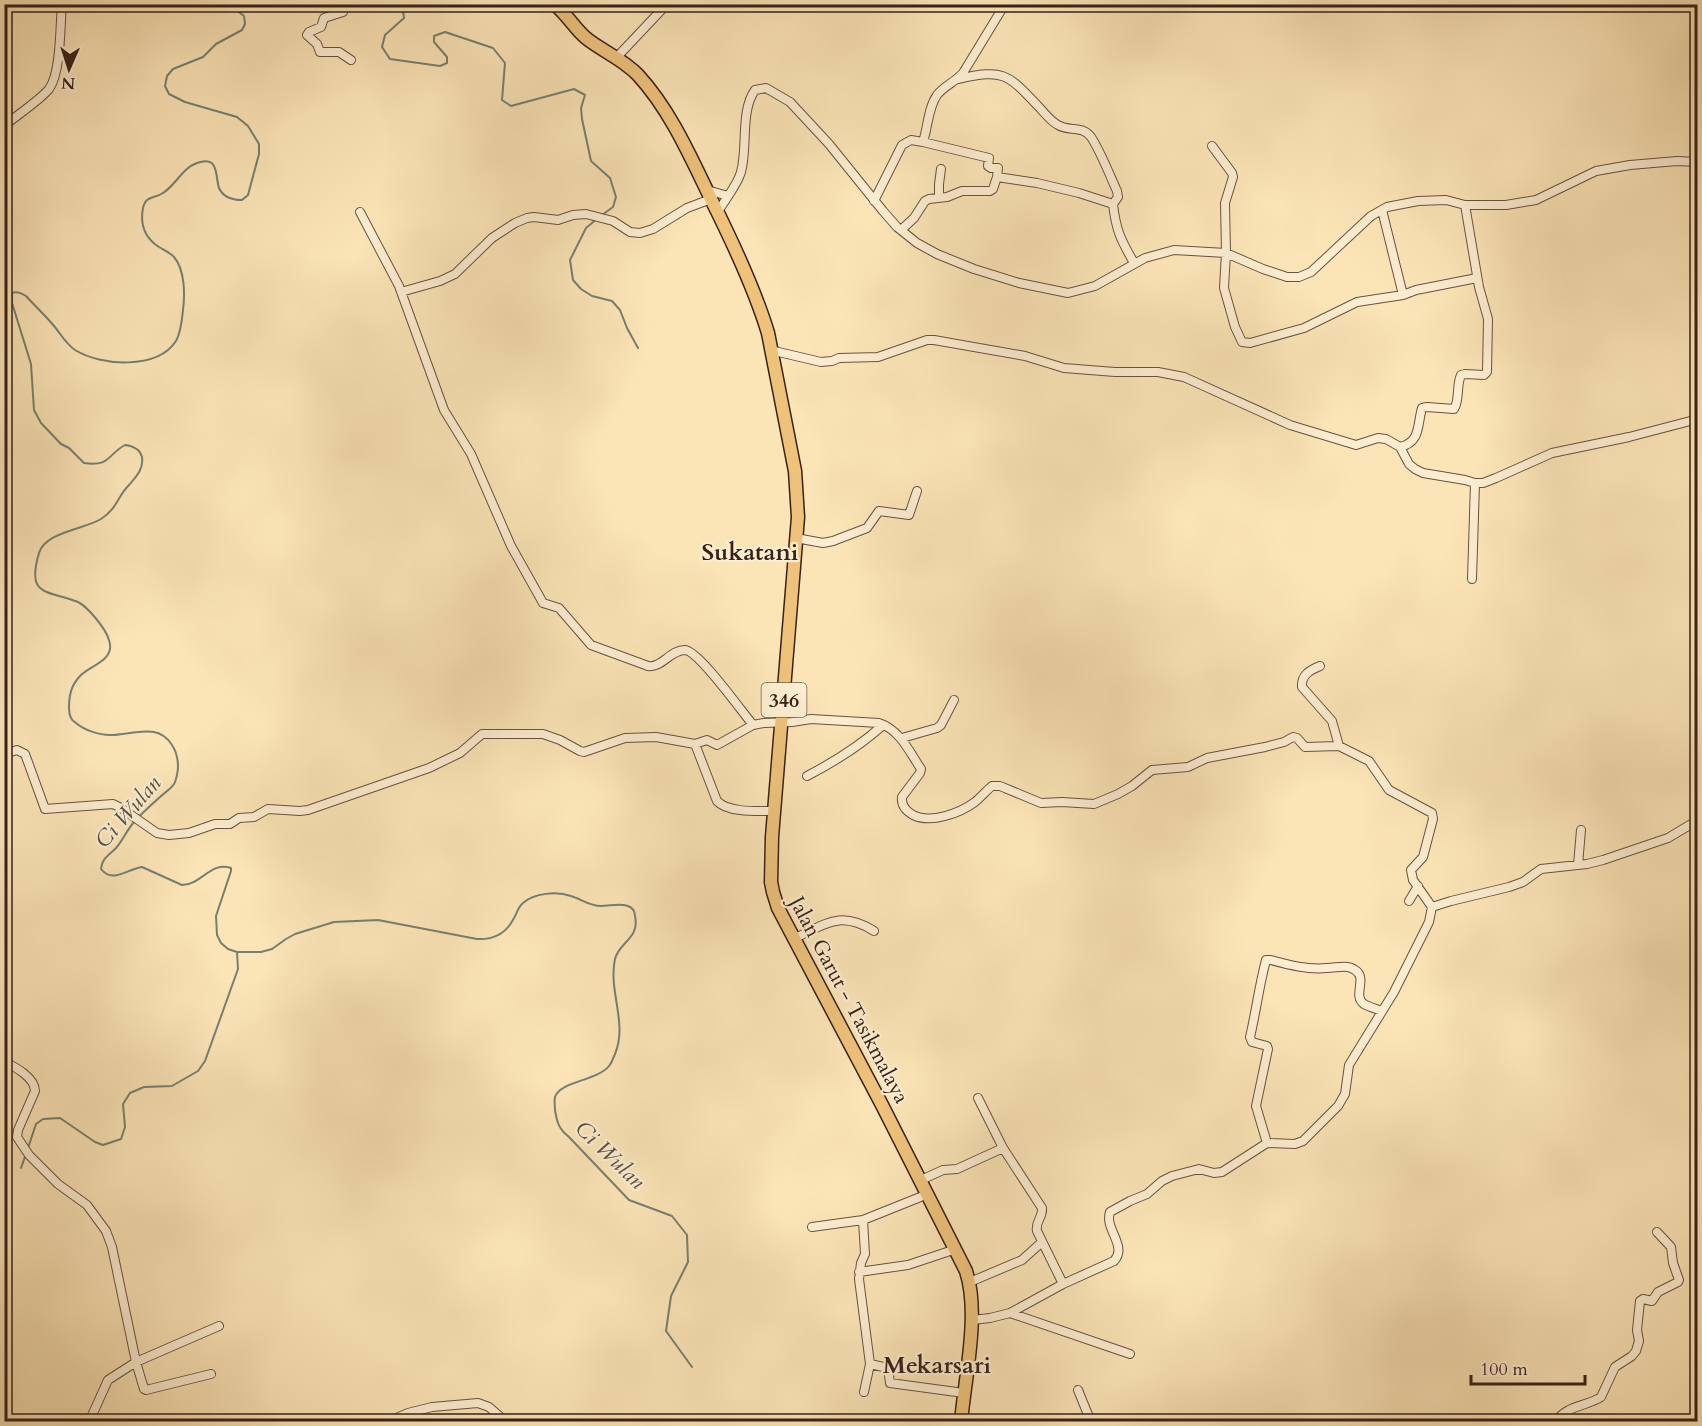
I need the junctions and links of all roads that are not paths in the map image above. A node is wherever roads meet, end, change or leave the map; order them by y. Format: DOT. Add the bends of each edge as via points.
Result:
graph roads {
  1 [pos="62,4"];
  2 [pos="554,4"];
  3 [pos="667,4"];
  4 [pos="1005,4"];
  5 [pos="345,6"];
  6 [pos="617,57"];
  7 [pos="351,60"];
  8 [pos="958,79"];
  9 [pos="4,126"];
  10 [pos="922,142"];
  11 [pos="1212,146"];
  12 [pos="1698,162"];
  13 [pos="941,170"];
  14 [pos="997,177"];
  15 [pos="709,194"];
  16 [pos="728,196"];
  17 [pos="939,197"];
  18 [pos="874,201"];
  19 [pos="1113,204"];
  20 [pos="1466,205"];
  21 [pos="1382,210"];
  22 [pos="360,212"];
  23 [pos="718,212"];
  24 [pos="901,230"];
  25 [pos="1226,253"];
  26 [pos="1134,263"];
  27 [pos="1477,278"];
  28 [pos="401,292"];
  29 [pos="1403,295"];
  30 [pos="770,350"];
  31 [pos="1698,419"];
  32 [pos="1400,447"];
  33 [pos="1475,483"];
  34 [pos="917,491"];
  35 [pos="796,538"];
  36 [pos="1472,579"];
  37 [pos="1320,666"];
  38 [pos="954,700"];
  39 [pos="782,722"];
  40 [pos="883,724"];
  41 [pos="753,725"];
  42 [pos="902,738"];
  43 [pos="695,744"];
  44 [pos="1339,747"];
  45 [pos="4,754"];
  46 [pos="807,777"];
  47 [pos="774,811"];
  48 [pos="1698,820"];
  49 [pos="1581,830"];
  50 [pos="1578,865"];
  51 [pos="1418,886"];
  52 [pos="1409,901"];
  53 [pos="1432,907"];
  54 [pos="874,931"];
  55 [pos="793,939"];
  56 [pos="1382,1011"];
  57 [pos="4,1062"];
  58 [pos="978,1098"];
  59 [pos="1267,1143"];
  60 [pos="1003,1148"];
  61 [pos="921,1180"];
  62 [pos="928,1194"];
  63 [pos="863,1220"];
  64 [pos="812,1227"];
  65 [pos="1657,1232"];
  66 [pos="1042,1242"];
  67 [pos="956,1249"];
  68 [pos="860,1272"];
  69 [pos="970,1282"];
  70 [pos="1064,1284"];
  71 [pos="1010,1312"];
  72 [pos="972,1320"];
  73 [pos="219,1326"];
  74 [pos="1130,1354"];
  75 [pos="136,1362"];
  76 [pos="870,1364"];
  77 [pos="211,1374"];
  78 [pos="1078,1390"];
  79 [pos="864,1392"];
  80 [pos="964,1393"];
  81 [pos="89,1422"];
  82 [pos="387,1422"];
  83 [pos="506,1422"];
  84 [pos="961,1422"];
  85 [pos="1091,1422"];
  86 [pos="1556,1422"];
  1 -- 9 [label="street" via="52,84"];
  2 -- 6 [label="main road, Jalan Garut - Tasikmalaya / 346" via="586,38"];
  3 -- 6 [label="street"];
  4 -- 8 [label="street"];
  5 -- 7 [label="street" via="341,13 324,18 321,27 307,34 320,52 339,52"];
  6 -- 15 [label="main road, Jalan Garut - Tasikmalaya / 346" via="658,101"];
  8 -- 10 [label="street" via="938,93"];
  8 -- 19 [label="street" via="1004,75 1055,124 1090,135 1117,191"];
  10 -- 14 [label="street" via="988,157 989,167 998,168"];
  10 -- 18 [label="street" via="911,140 902,145"];
  11 -- 25 [label="street" via="1233,177 1225,203"];
  12 -- 20 [label="street" via="1606,168 1536,200 1495,206"];
  13 -- 17 [label="street"];
  14 -- 17 [label="street" via="990,191 962,191"];
  14 -- 19 [label="street" via="1037,183"];
  15 -- 16 [label="street"];
  15 -- 23 [label="main road, Jalan Garut - Tasikmalaya / 346"];
  15 -- 28 [label="street" via="640,233 630,232 605,218 580,213 558,220 520,220 492,238 455,274"];
  16 -- 18 [label="street" via="741,172 748,103 755,90 766,87 790,102"];
  16 -- 23 [label="street"];
  17 -- 24 [label="street" via="925,201"];
  18 -- 24 [label="street"];
  19 -- 26 [label="street" via="1118,234"];
  20 -- 21 [label="street" via="1446,200 1418,201"];
  20 -- 27 [label="street"];
  21 -- 25 [label="street" via="1311,272 1299,277 1287,277"];
  21 -- 29 [label="street"];
  22 -- 28 [label="street"];
  23 -- 30 [label="main road, Jalan Garut - Tasikmalaya / 346" via="763,318"];
  24 -- 26 [label="street" via="937,254 974,269 1068,293 1095,286"];
  25 -- 26 [label="street" via="1174,250"];
  25 -- 29 [label="street" via="1224,288 1242,342 1296,330 1357,302"];
  27 -- 29 [label="street"];
  27 -- 32 [label="street" via="1488,319 1486,374 1461,375 1454,409 1422,408 1413,442"];
  28 -- 41 [label="street" via="444,410 471,454 511,546 543,603 559,608 591,645 648,666 654,667 679,651 692,653"];
  30 -- 32 [label="street" via="820,362 878,357 934,340 1025,356 1064,368 1158,372 1184,377 1301,428 1356,445 1378,438"];
  30 -- 35 [label="main road, Jalan Garut - Tasikmalaya / 346" via="795,471"];
  31 -- 33 [label="street" via="1552,453 1489,481"];
  32 -- 33 [label="street" via="1409,464 1423,473"];
  33 -- 36 [label="street"];
  34 -- 35 [label="street" via="909,514 879,512 864,531 828,543"];
  35 -- 39 [label="main road, Jalan Garut - Tasikmalaya / 346"];
  37 -- 44 [label="street" via="1304,676 1302,687 1332,721"];
  38 -- 42 [label="street" via="937,728"];
  39 -- 40 [label="street" via="811,719"];
  39 -- 41 [label="street"];
  39 -- 47 [label="main road, Jalan Garut - Tasikmalaya / 346"];
  40 -- 42 [label="street"];
  40 -- 46 [label="street" via="867,740"];
  41 -- 43 [label="street" via="720,745 707,740"];
  42 -- 44 [label="street" via="921,771 902,796 903,806 923,819 938,818 971,805 992,786 1041,803 1094,804 1132,786 1152,770 1188,767 1207,758 1265,747 1293,737 1305,747"];
  43 -- 45 [label="street" via="656,737 624,738 582,752 543,734 482,734 468,748 429,768 306,810 268,809 254,817 183,834 163,834 113,804 45,808 25,754 17,750"];
  43 -- 47 [label="street" via="722,806"];
  44 -- 51 [label="street" via="1369,761 1389,790 1432,813 1423,857 1411,870"];
  47 -- 55 [label="main road, Jalan Garut - Tasikmalaya / 346" via="773,892"];
  48 -- 50 [label="street" via="1668,838"];
  49 -- 50 [label="street"];
  50 -- 53 [label="street" via="1541,869 1509,887"];
  51 -- 52 [label="street"];
  51 -- 53 [label="street"];
  53 -- 56 [label="street" via="1429,922"];
  54 -- 55 [label="street" via="857,922 838,920"];
  55 -- 61 [label="main road, Jalan Garut - Tasikmalaya / 346"];
  56 -- 59 [label="street" via="1348,1065 1345,1094 1338,1106 1300,1143"];
  56 -- 59 [label="street" via="1363,1003 1359,992 1361,979 1353,968 1308,968 1266,960 1250,1038 1268,1049 1256,1106"];
  57 -- 75 [label="street" via="35,1086 17,1137 58,1184 87,1205 106,1231"];
  58 -- 60 [label="street"];
  59 -- 70 [label="street" via="1222,1172 1199,1169 1166,1179 1147,1194 1110,1212 1108,1221 1119,1249 1117,1258"];
  60 -- 61 [label="street" via="957,1170 943,1170"];
  60 -- 66 [label="street" via="1042,1208 1036,1223"];
  61 -- 62 [label="main road, Jalan Garut - Tasikmalaya / 346"];
  62 -- 63 [label="street"];
  62 -- 67 [label="main road, Jalan Garut - Tasikmalaya / 346"];
  63 -- 64 [label="street"];
  63 -- 68 [label="street" via="865,1254"];
  65 -- 86 [label="street" via="1671,1247 1678,1282 1658,1292 1652,1301 1640,1301 1636,1351 1615,1367 1601,1397 1566,1412"];
  66 -- 69 [label="street" via="1022,1260"];
  66 -- 70 [label="street"];
  67 -- 68 [label="street" via="908,1265"];
  67 -- 69 [label="main road, Jalan Garut - Tasikmalaya / 346"];
  68 -- 76 [label="street"];
  69 -- 72 [label="main road, Jalan Garut - Tasikmalaya / 346"];
  70 -- 71 [label="street"];
  71 -- 72 [label="street"];
  71 -- 74 [label="street"];
  72 -- 80 [label="main road, Jalan Garut - Tasikmalaya / 346"];
  73 -- 75 [label="street"];
  75 -- 77 [label="street" via="146,1390"];
  75 -- 81 [label="street" via="108,1380"];
  76 -- 79 [label="street"];
  76 -- 80 [label="street" via="889,1369 890,1383"];
  78 -- 85 [label="street"];
  80 -- 84 [label="main road, Jalan Garut - Tasikmalaya / 346"];
  82 -- 83 [label="street" via="432,1407 478,1403"];
}
